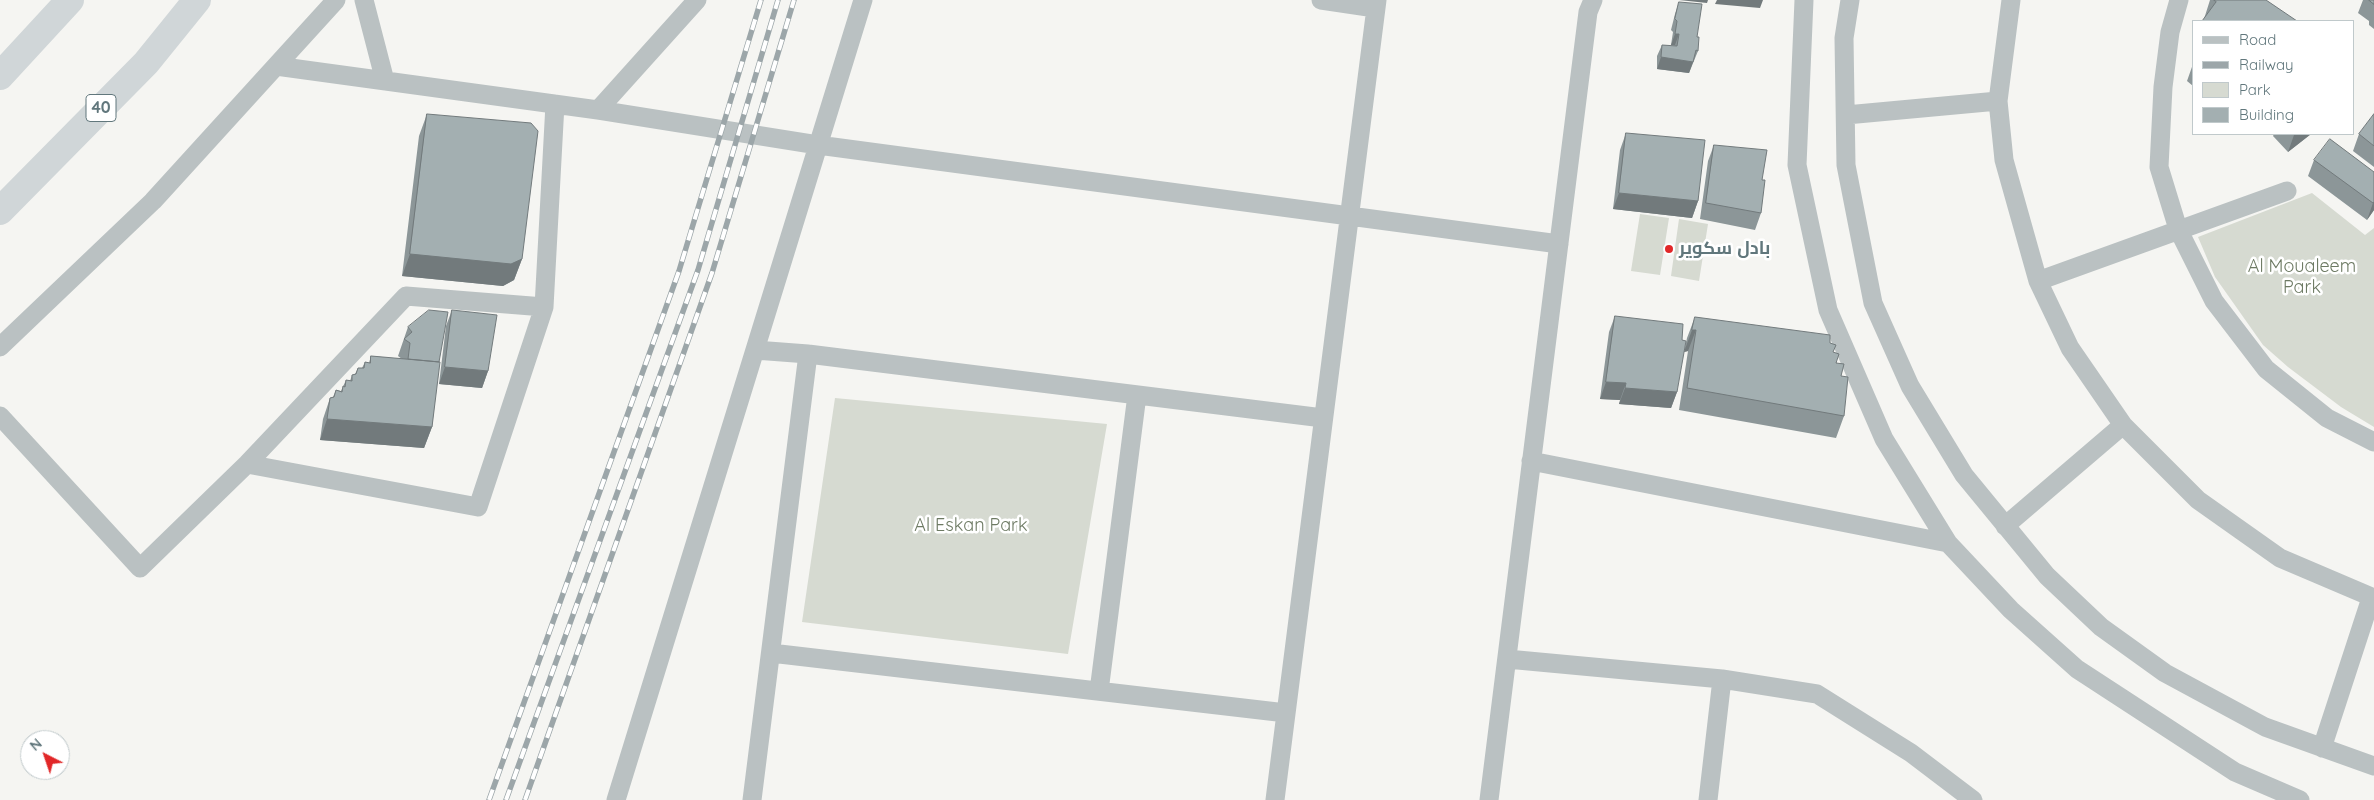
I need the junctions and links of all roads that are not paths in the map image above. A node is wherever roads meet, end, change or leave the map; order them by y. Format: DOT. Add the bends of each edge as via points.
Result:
graph roads {
  1 [pos="70,0"];
  2 [pos="197,0"];
  3 [pos="336,0"];
  4 [pos="364,0"];
  5 [pos="697,0"];
  6 [pos="863,0"];
  7 [pos="1321,0"];
  8 [pos="1592,0"];
  9 [pos="1804,0"];
  10 [pos="1850,0"];
  11 [pos="2011,0"];
  12 [pos="2179,0"];
  13 [pos="1376,4"];
  14 [pos="276,66"];
  15 [pos="0,76"];
  16 [pos="385,80"];
  17 [pos="1998,101"];
  18 [pos="555,104"];
  19 [pos="598,110"];
  20 [pos="1846,115"];
  21 [pos="818,145"];
  22 [pos="2287,190"];
  23 [pos="0,210"];
  24 [pos="1349,217"];
  25 [pos="2178,229"];
  26 [pos="1559,244"];
  27 [pos="2038,281"];
  28 [pos="544,308"];
  29 [pos="0,347"];
  30 [pos="755,350"];
  31 [pos="808,354"];
  32 [pos="1137,395"];
  33 [pos="0,416"];
  34 [pos="1323,418"];
  35 [pos="2122,425"];
  36 [pos="2374,442"];
  37 [pos="1531,461"];
  38 [pos="247,464"];
  39 [pos="2005,526"];
  40 [pos="1948,543"];
  41 [pos="2373,598"];
  42 [pos="770,653"];
  43 [pos="1507,659"];
  44 [pos="1722,679"];
  45 [pos="1099,691"];
  46 [pos="1286,713"];
  47 [pos="2322,748"];
  48 [pos="2374,766"];
  49 [pos="616,800"];
  50 [pos="752,800"];
  51 [pos="1275,800"];
  52 [pos="1489,800"];
  53 [pos="1708,800"];
  54 [pos="1974,800"];
  55 [pos="2300,800"];
  1 -- 15 [label="highway"];
  2 -- 23 [label="highway, 40" via="146,63"];
  3 -- 14 [label="street"];
  4 -- 16 [label="street"];
  5 -- 19 [label="street"];
  6 -- 21 [label="street"];
  7 -- 13 [label="street"];
  8 -- 26 [label="street"];
  9 -- 40 [label="street" via="1797,165 1828,310 1884,439"];
  10 -- 20 [label="street" via="1844,38"];
  11 -- 17 [label="street"];
  12 -- 25 [label="street" via="2170,32 2163,87 2159,167"];
  13 -- 24 [label="street"];
  14 -- 16 [label="street"];
  14 -- 29 [label="street" via="153,201"];
  16 -- 18 [label="street"];
  17 -- 20 [label="street"];
  17 -- 27 [label="street" via="2004,160"];
  18 -- 19 [label="street"];
  18 -- 28 [label="street"];
  19 -- 21 [label="street"];
  20 -- 39 [label="street" via="1846,165 1873,303 1910,386 1964,475"];
  21 -- 24 [label="street"];
  21 -- 30 [label="street"];
  22 -- 25 [label="street"];
  24 -- 26 [label="street"];
  24 -- 34 [label="street"];
  25 -- 27 [label="street"];
  25 -- 36 [label="street" via="2214,302 2266,369 2327,418"];
  26 -- 37 [label="street"];
  27 -- 35 [label="street" via="2070,348"];
  28 -- 38 [label="street" via="406,296"];
  28 -- 38 [label="street" via="478,507"];
  30 -- 31 [label="street"];
  30 -- 49 [label="street"];
  31 -- 32 [label="street"];
  31 -- 42 [label="street"];
  32 -- 34 [label="street"];
  32 -- 45 [label="street"];
  33 -- 38 [label="street" via="140,568"];
  34 -- 46 [label="street"];
  35 -- 39 [label="street"];
  35 -- 41 [label="street" via="2198,500 2272,552"];
  37 -- 40 [label="street"];
  37 -- 43 [label="street"];
  39 -- 47 [label="street" via="2047,576 2101,627 2165,674 2265,727"];
  40 -- 55 [label="street" via="2011,610 2077,669 2235,772"];
  41 -- 47 [label="street"];
  42 -- 45 [label="street"];
  42 -- 50 [label="street"];
  43 -- 44 [label="street"];
  43 -- 52 [label="street"];
  44 -- 53 [label="street"];
  44 -- 54 [label="street" via="1817,694 1911,753"];
  45 -- 46 [label="street"];
  46 -- 51 [label="street"];
  47 -- 48 [label="street"];
}
